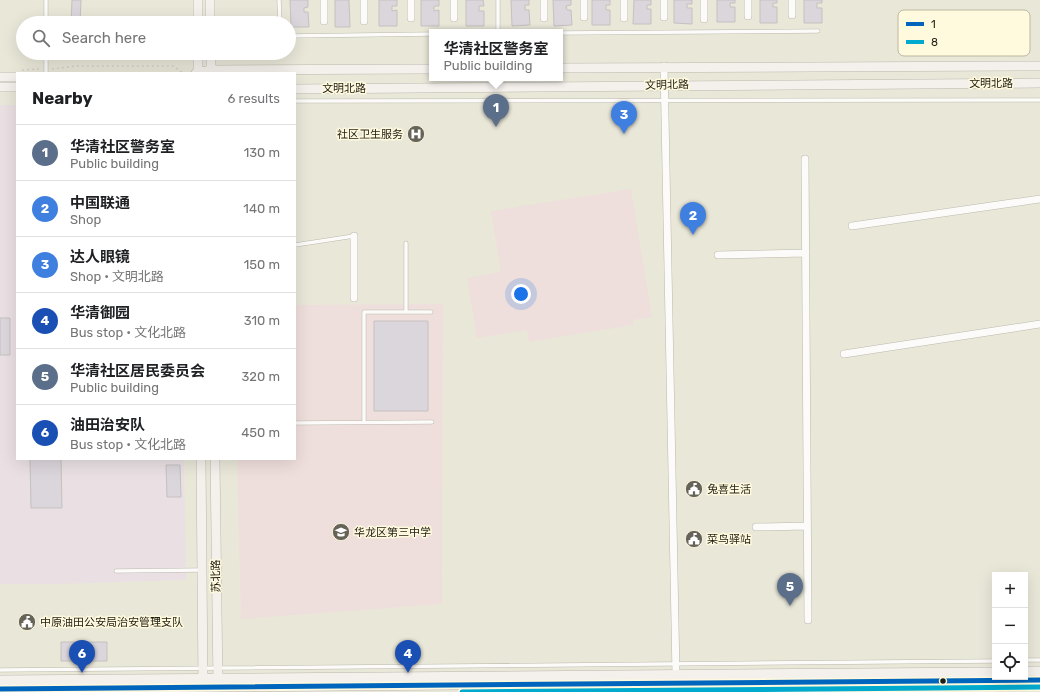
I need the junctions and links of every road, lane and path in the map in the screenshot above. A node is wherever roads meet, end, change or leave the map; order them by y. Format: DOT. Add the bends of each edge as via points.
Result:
graph roads {
  1 [pos="46,0"];
  2 [pos="198,0"];
  3 [pos="210,0"];
  4 [pos="279,0"];
  5 [pos="324,0"];
  6 [pos="364,0"];
  7 [pos="411,0"];
  8 [pos="454,0"];
  9 [pos="498,0"];
  10 [pos="544,0"];
  11 [pos="584,0"];
  12 [pos="624,0"];
  13 [pos="664,0"];
  14 [pos="704,0"];
  15 [pos="748,0"];
  16 [pos="792,0"];
  17 [pos="792,15"];
  18 [pos="46,16"];
  19 [pos="198,16"];
  20 [pos="210,16"];
  21 [pos="280,16"];
  22 [pos="748,16"];
  23 [pos="584,17"];
  24 [pos="664,17"];
  25 [pos="412,18"];
  26 [pos="454,18"];
  27 [pos="544,18"];
  28 [pos="624,18"];
  29 [pos="704,19"];
  30 [pos="324,21"];
  31 [pos="364,21"];
  32 [pos="498,29"];
  33 [pos="818,31"];
  34 [pos="563,33"];
  35 [pos="429,34"];
  36 [pos="296,36"];
  37 [pos="46,60"];
  38 [pos="198,60"];
  39 [pos="211,60"];
  40 [pos="664,66"];
  41 [pos="1040,66"];
  42 [pos="563,68"];
  43 [pos="429,69"];
  44 [pos="46,71"];
  45 [pos="31,72"];
  46 [pos="182,72"];
  47 [pos="198,72"];
  48 [pos="211,72"];
  49 [pos="16,73"];
  50 [pos="0,77"];
  51 [pos="1040,83"];
  52 [pos="664,85"];
  53 [pos="0,87"];
  54 [pos="16,87"];
  55 [pos="296,88"];
  56 [pos="664,100"];
  57 [pos="1040,100"];
  58 [pos="296,101"];
  59 [pos="805,159"];
  60 [pos="1040,199"];
  61 [pos="852,226"];
  62 [pos="354,236"];
  63 [pos="406,243"];
  64 [pos="296,245"];
  65 [pos="806,253"];
  66 [pos="718,255"];
  67 [pos="354,298"];
  68 [pos="406,312"];
  69 [pos="431,312"];
  70 [pos="1040,324"];
  71 [pos="844,354"];
  72 [pos="364,422"];
  73 [pos="432,422"];
  74 [pos="296,423"];
  75 [pos="201,460"];
  76 [pos="215,460"];
  77 [pos="807,526"];
  78 [pos="756,527"];
  79 [pos="202,570"];
  80 [pos="116,571"];
  81 [pos="808,620"];
  82 [pos="1028,660"];
  83 [pos="1040,660"];
  84 [pos="992,661"];
  85 [pos="676,664"];
  86 [pos="0,670"];
  87 [pos="1028,671"];
  88 [pos="1040,671"];
  89 [pos="992,672"];
  90 [pos="676,674"];
  91 [pos="0,680"];
  92 [pos="1040,680"];
  93 [pos="203,681"];
  94 [pos="218,681"];
  95 [pos="0,689"];
  1 -- 18 [label="lane"];
  2 -- 19 [label="street"];
  3 -- 20 [label="street"];
  4 -- 21 [label="lane"];
  5 -- 30 [label="street"];
  6 -- 31 [label="street"];
  7 -- 25 [label="street"];
  8 -- 26 [label="street"];
  9 -- 32 [label="lane"];
  10 -- 27 [label="street"];
  11 -- 23 [label="street"];
  12 -- 28 [label="street"];
  13 -- 24 [label="street"];
  14 -- 29 [label="street"];
  15 -- 22 [label="street"];
  16 -- 17 [label="street"];
  33 -- 34 [label="lane"];
  35 -- 36 [label="lane"];
  37 -- 44 [label="lane"];
  38 -- 47 [label="street"];
  39 -- 48 [label="street"];
  40 -- 41 [label="street, 文明北路"];
  40 -- 42 [label="street, 文明北路"];
  40 -- 52 [label="street"];
  43 -- 48 [label="street, 文明北路"];
  44 -- 45 [label="path"];
  44 -- 46 [label="path" via="76,66 173,66"];
  49 -- 50 [label="street"];
  51 -- 52 [label="street, 文明北路"];
  52 -- 55 [label="street, 文明北路"];
  52 -- 56 [label="street"];
  53 -- 54 [label="street"];
  56 -- 57 [label="lane"];
  56 -- 58 [label="lane"];
  56 -- 85 [label="street"];
  59 -- 65 [label="street"];
  60 -- 61 [label="street"];
  62 -- 64 [label="lane"];
  62 -- 67 [label="street"];
  63 -- 68 [label="lane"];
  65 -- 66 [label="street"];
  65 -- 77 [label="street"];
  68 -- 69 [label="lane"];
  68 -- 72 [label="lane" via="364,312"];
  70 -- 71 [label="street"];
  72 -- 73 [label="lane"];
  72 -- 74 [label="lane"];
  75 -- 79 [label="street, 苏北路"];
  76 -- 94 [label="street, 苏北路"];
  77 -- 78 [label="street"];
  77 -- 81 [label="street"];
  79 -- 80 [label="lane"];
  79 -- 93 [label="street, 苏北路"];
  82 -- 83 [label="lane"];
  84 -- 85 [label="lane"];
  85 -- 90 [label="street"];
  85 -- 94 [label="lane"];
  86 -- 93 [label="lane"];
  87 -- 88 [label="street"];
  89 -- 90 [label="street"];
  90 -- 94 [label="street"];
  91 -- 93 [label="street"];
  92 -- 94 [label="street"];
  93 -- 94 [label="street"];
  93 -- 95 [label="street"];
}
